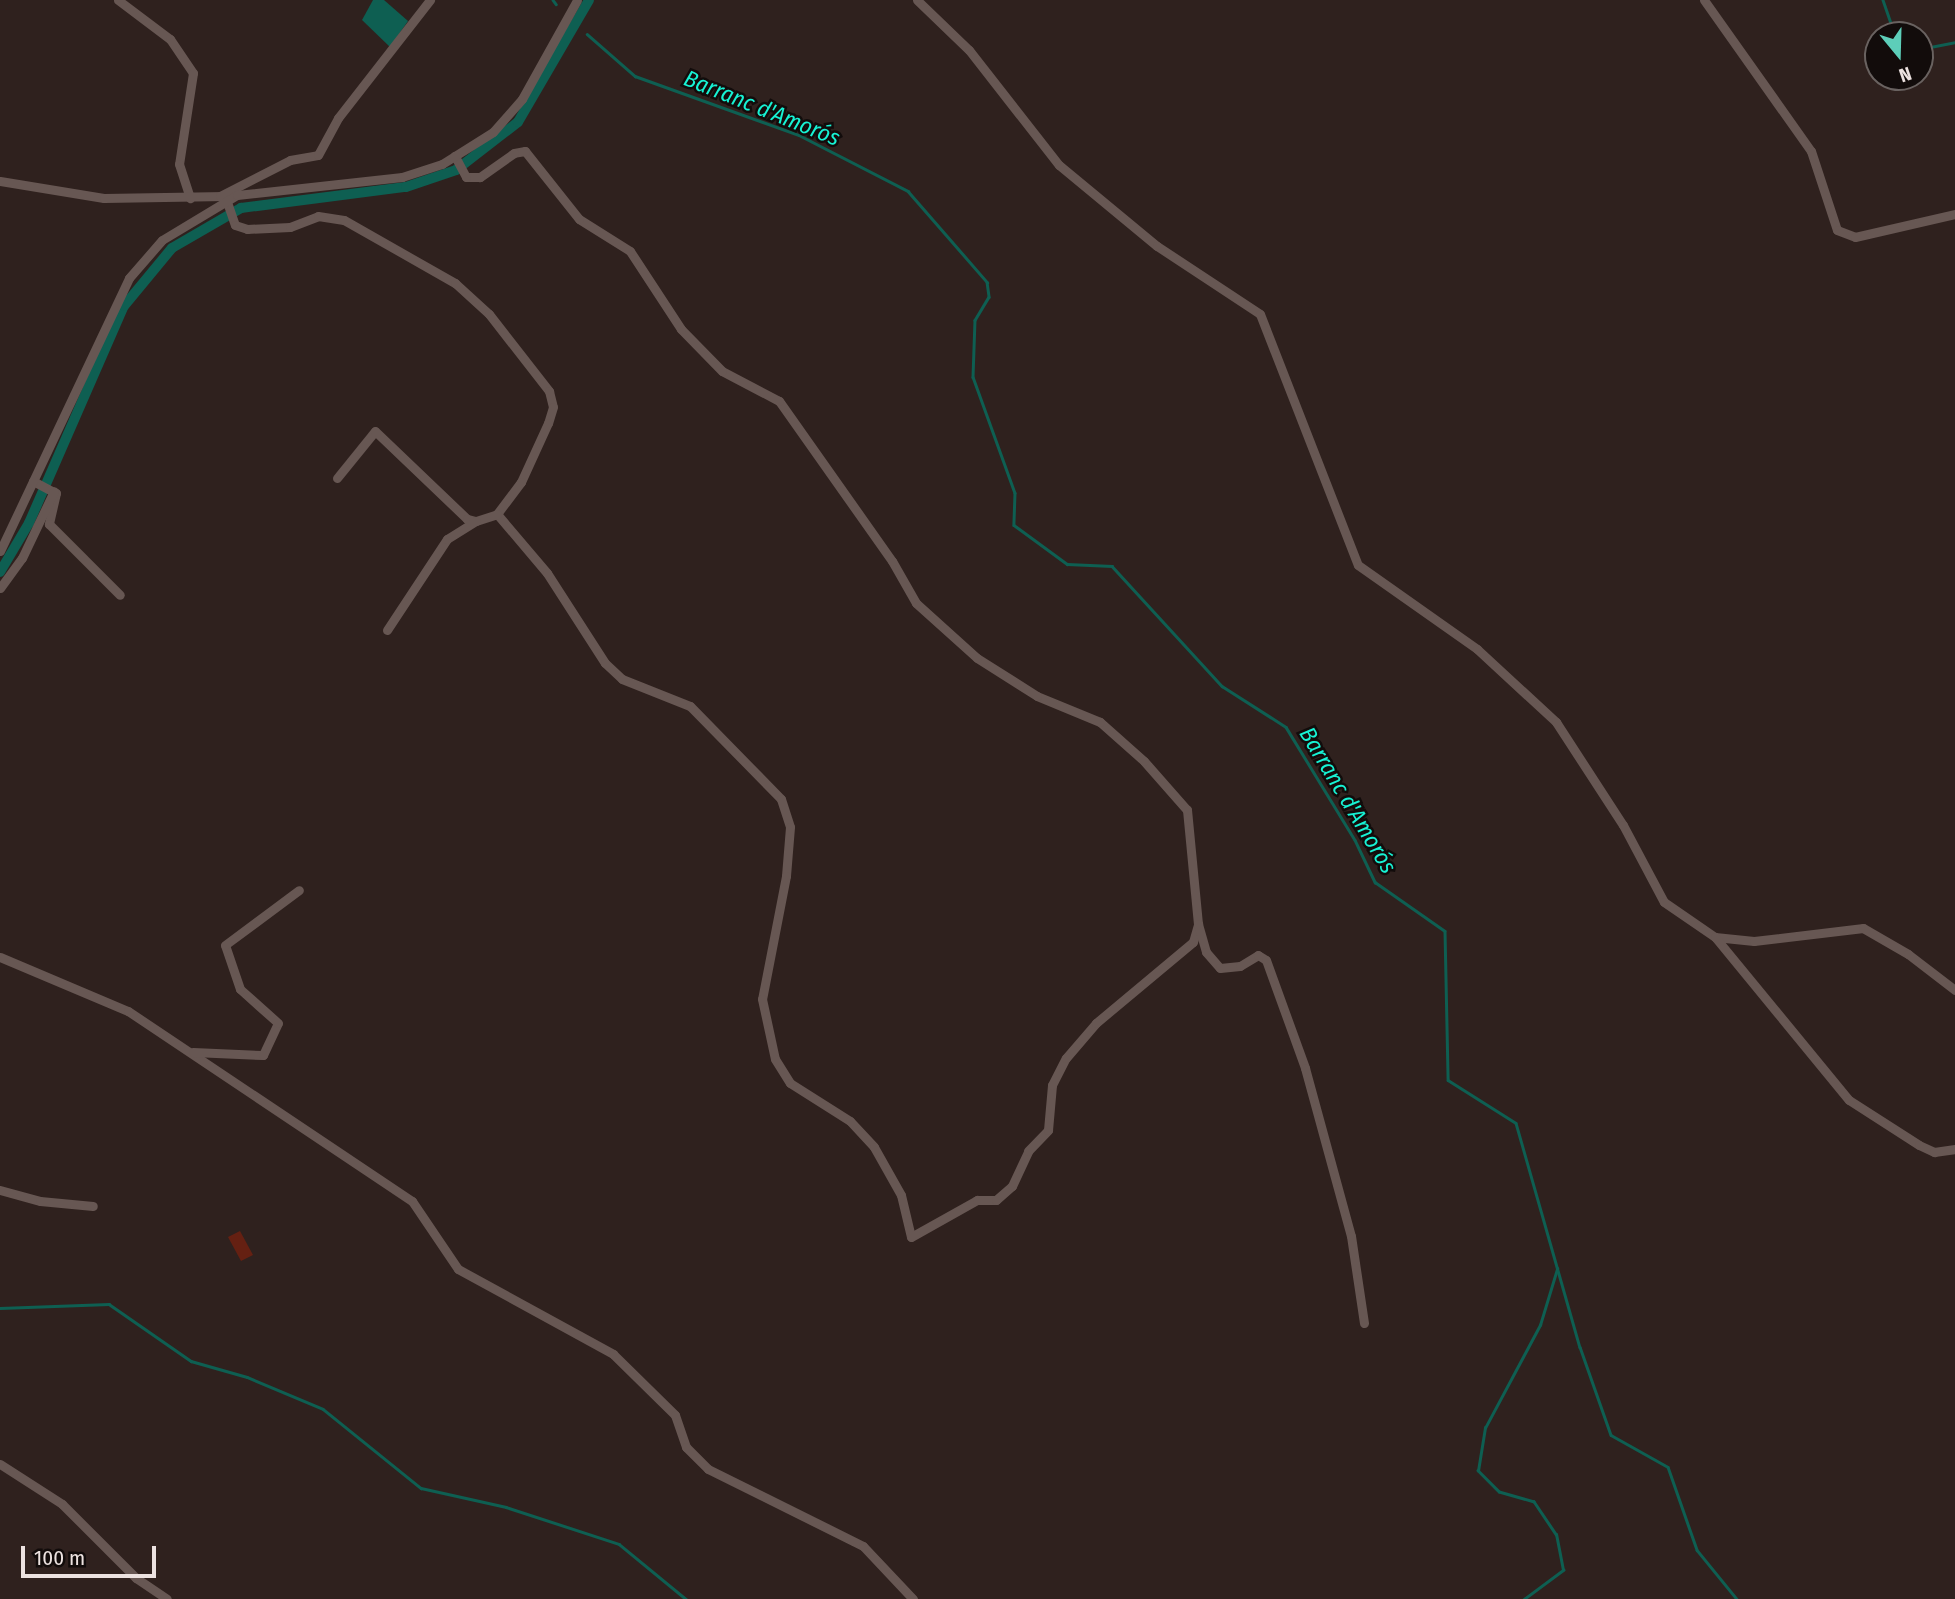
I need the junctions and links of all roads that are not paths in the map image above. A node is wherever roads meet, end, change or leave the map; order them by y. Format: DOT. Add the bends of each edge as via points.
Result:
graph roads {
  1 [pos="118,0"];
  2 [pos="430,0"];
  3 [pos="577,0"];
  4 [pos="916,0"];
  5 [pos="1704,0"];
  6 [pos="455,156"];
  7 [pos="0,181"];
  8 [pos="190,198"];
  9 [pos="223,199"];
  10 [pos="1955,214"];
  11 [pos="337,478"];
  12 [pos="33,481"];
  13 [pos="53,490"];
  14 [pos="497,514"];
  15 [pos="476,521"];
  16 [pos="0,551"];
  17 [pos="0,589"];
  18 [pos="120,595"];
  19 [pos="387,630"];
  20 [pos="299,890"];
  21 [pos="1198,924"];
  22 [pos="1715,937"];
  23 [pos="0,957"];
  24 [pos="1955,990"];
  25 [pos="190,1052"];
  26 [pos="1955,1149"];
  27 [pos="0,1190"];
  28 [pos="93,1206"];
  29 [pos="1364,1323"];
  30 [pos="0,1464"];
  31 [pos="167,1599"];
  32 [pos="913,1599"];
  1 -- 8 [label="street" via="170,38 193,74 179,164"];
  2 -- 9 [label="street" via="338,118 318,155 290,160"];
  3 -- 6 [label="street" via="522,99 494,132"];
  4 -- 22 [label="street" via="969,50 1059,165 1157,246 1260,314 1358,565 1477,649 1556,722 1623,825 1664,902"];
  5 -- 10 [label="street" via="1811,151 1837,230 1855,237"];
  6 -- 9 [label="street" via="402,177"];
  6 -- 21 [label="street" via="466,177 480,177 514,153 525,151 579,219 630,251 681,329 722,370 779,401 892,561 916,603 977,658 1037,696 1100,723 1144,761 1187,810"];
  7 -- 8 [label="street" via="104,198"];
  8 -- 9 [label="street"];
  9 -- 12 [label="street" via="162,240 129,278"];
  9 -- 14 [label="street" via="235,225 247,229 290,227 318,216 344,220 456,283 489,314 549,391 553,407 521,482"];
  11 -- 15 [label="street" via="375,431 467,519"];
  12 -- 13 [label="street"];
  12 -- 16 [label="street"];
  13 -- 17 [label="street" via="26,550"];
  13 -- 18 [label="street" via="58,499 49,524"];
  14 -- 15 [label="street"];
  14 -- 21 [label="street" via="547,573 605,663 622,679 691,706 781,799 790,827 786,876 762,999 775,1059 790,1083 850,1121 874,1147 901,1195 911,1237 977,1200 996,1200 1012,1186 1015,1169 1048,1130 1052,1086 1066,1058 1096,1023 1191,946"];
  15 -- 19 [label="street" via="447,540"];
  20 -- 25 [label="street" via="225,945 240,989 278,1023 263,1055"];
  21 -- 29 [label="street" via="1206,952 1220,968 1240,966 1258,955 1266,960 1305,1068 1351,1236"];
  22 -- 24 [label="street" via="1754,941 1863,928 1908,954"];
  22 -- 26 [label="street" via="1849,1100 1934,1152"];
  23 -- 25 [label="street" via="128,1012"];
  25 -- 32 [label="street" via="412,1201 458,1269 613,1354 675,1415 686,1447 708,1469 863,1546"];
  27 -- 28 [label="street" via="40,1201"];
  30 -- 31 [label="street" via="62,1504 136,1578"];
}
